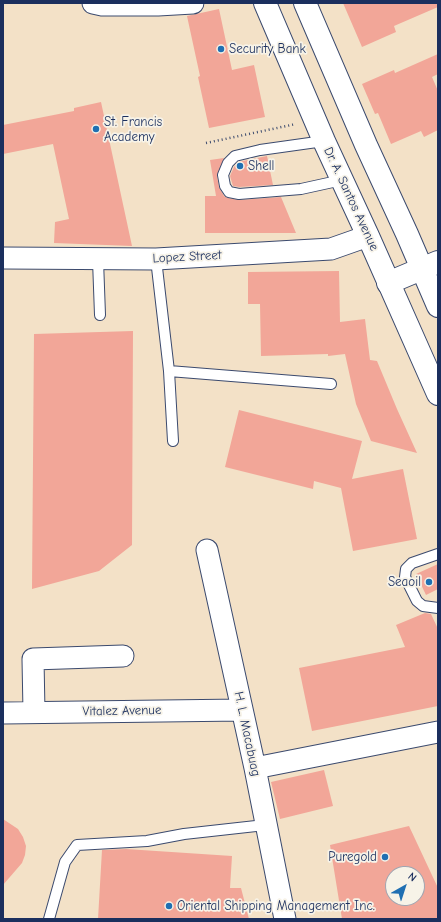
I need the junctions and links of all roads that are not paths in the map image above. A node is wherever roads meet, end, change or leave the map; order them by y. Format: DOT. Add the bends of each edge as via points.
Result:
graph roads {
  1 [pos="93,3"];
  2 [pos="193,3"];
  3 [pos="264,3"];
  4 [pos="305,3"];
  5 [pos="158,4"];
  6 [pos="324,141"];
  7 [pos="342,180"];
  8 [pos="368,236"];
  9 [pos="3,258"];
  10 [pos="156,259"];
  11 [pos="98,260"];
  12 [pos="429,265"];
  13 [pos="388,283"];
  14 [pos="438,306"];
  15 [pos="100,316"];
  16 [pos="169,371"];
  17 [pos="331,384"];
  18 [pos="438,394"];
  19 [pos="173,441"];
  20 [pos="207,550"];
  21 [pos="438,554"];
  22 [pos="438,608"];
  23 [pos="123,656"];
  24 [pos="242,710"];
  25 [pos="34,712"];
  26 [pos="3,713"];
  27 [pos="438,732"];
  28 [pos="255,768"];
  29 [pos="265,825"];
  30 [pos="49,919"];
  31 [pos="285,919"];
  1 -- 5 [label="street"];
  2 -- 5 [label="street"];
  3 -- 6 [label="main road, Dr. A. Santos Avenue"];
  4 -- 12 [label="main road" via="407,234"];
  6 -- 7 [label="main road, Dr. A. Santos Avenue"];
  6 -- 7 [label="lane" via="236,156 228,163 223,176 225,186 229,192 239,194 301,189"];
  7 -- 8 [label="main road, Dr. A. Santos Avenue"];
  8 -- 10 [label="street, Lopez Street" via="331,249"];
  8 -- 13 [label="main road, Dr. A. Santos Avenue"];
  9 -- 11 [label="street, Lopez Street"];
  10 -- 11 [label="street, Lopez Street"];
  10 -- 16 [label="lane"];
  11 -- 15 [label="lane"];
  12 -- 13 [label="main road"];
  12 -- 14 [label="main road"];
  13 -- 18 [label="main road, Dr. A. Santos Avenue"];
  16 -- 17 [label="lane"];
  16 -- 19 [label="lane"];
  20 -- 24 [label="street, H. L. Macabuag"];
  21 -- 22 [label="lane" via="412,563 406,569 405,577 417,601 423,606"];
  23 -- 25 [label="street" via="33,659"];
  24 -- 25 [label="street, Vitalez Avenue"];
  24 -- 28 [label="street, H. L. Macabuag"];
  25 -- 26 [label="street, Vitalez Avenue"];
  27 -- 28 [label="street"];
  28 -- 29 [label="street, H. L. Macabuag"];
  29 -- 30 [label="lane" via="147,841 77,845 65,862"];
  29 -- 31 [label="street, H. L. Macabuag"];
}
